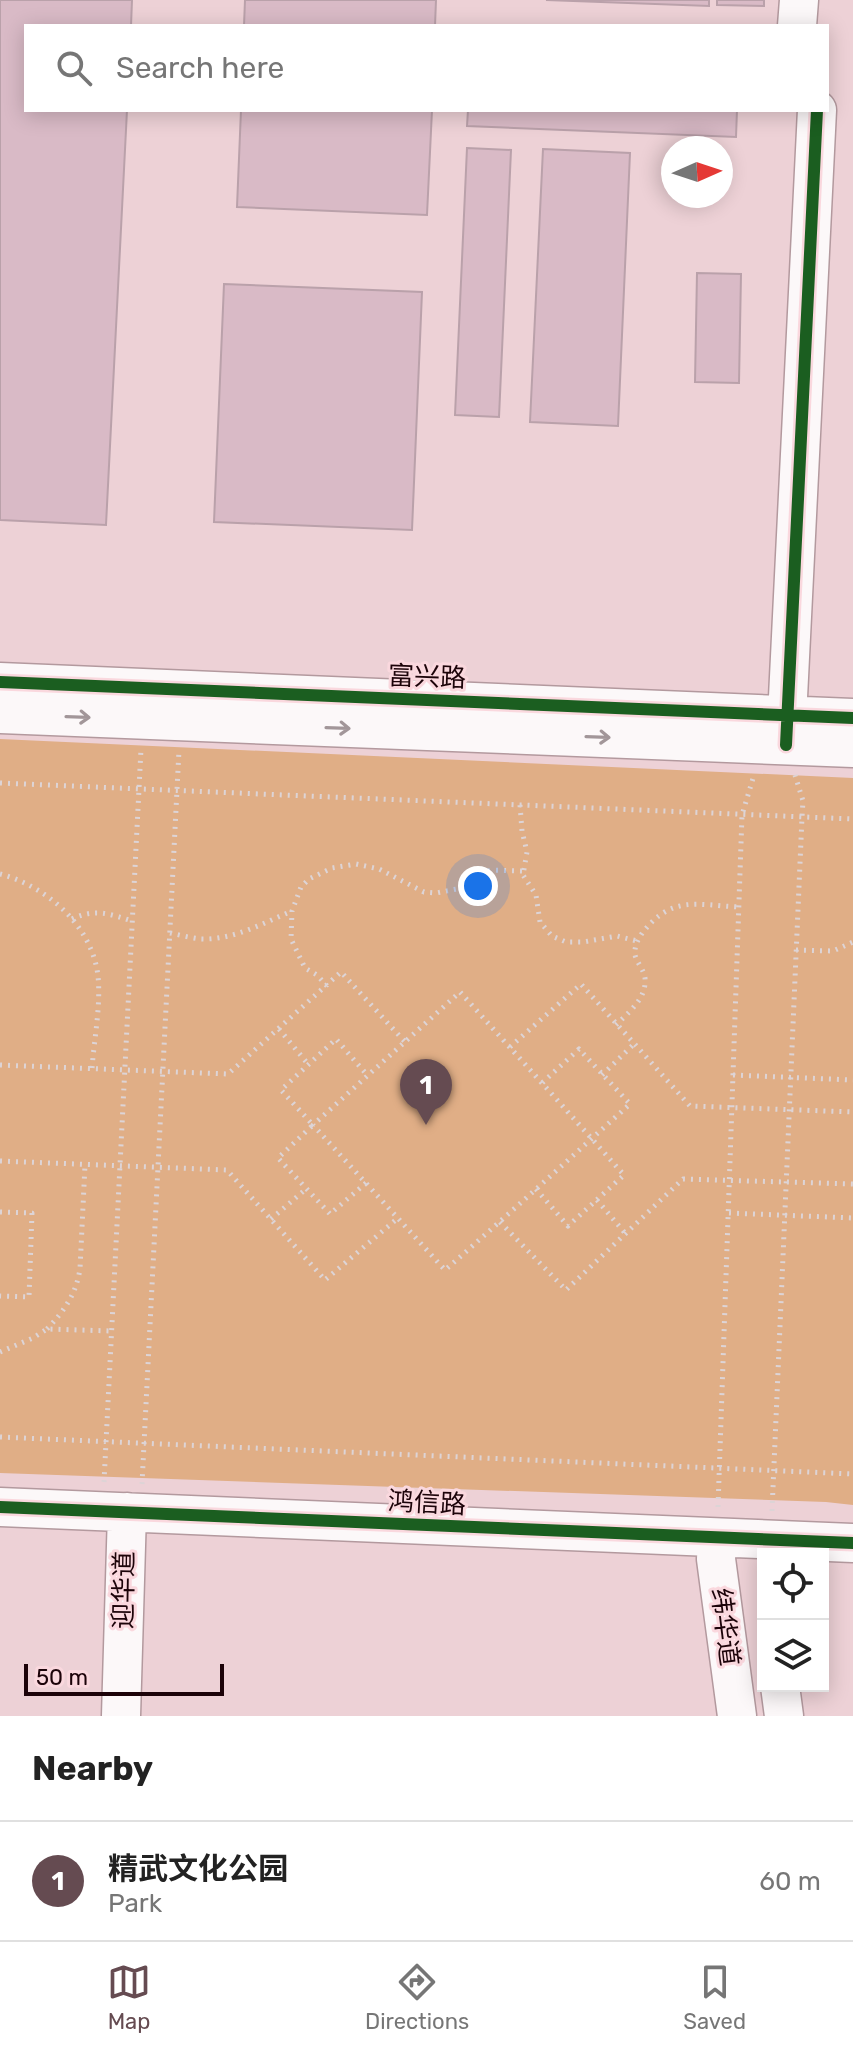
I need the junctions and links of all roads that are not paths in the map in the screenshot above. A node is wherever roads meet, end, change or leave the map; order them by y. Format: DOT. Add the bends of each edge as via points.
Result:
graph roads {
  1 [pos="799,0"];
  2 [pos="822,0"];
  3 [pos="797,24"];
  4 [pos="821,24"];
  5 [pos="793,112"];
  6 [pos="817,112"];
  7 [pos="0,682"];
  8 [pos="0,714"];
  9 [pos="853,718"];
  10 [pos="775,729"];
  11 [pos="853,748"];
  12 [pos="0,1507"];
  13 [pos="124,1517"];
  14 [pos="0,1527"];
  15 [pos="853,1543"];
  16 [pos="717,1548"];
  17 [pos="806,1548"];
  18 [pos="757,1551"];
  19 [pos="829,1565"];
  20 [pos="853,1567"];
  21 [pos="781,1692"];
  22 [pos="121,1716"];
  23 [pos="737,1716"];
  24 [pos="784,1716"];
  1 -- 3 [label="street"];
  2 -- 4 [label="street"];
  5 -- 10 [label="street"];
  6 -- 10 [label="street"];
  7 -- 10 [label="street, 富兴路"];
  8 -- 10 [label="street, 富兴路, one-way" via="181,722"];
  9 -- 10 [label="street, 富兴路"];
  10 -- 11 [label="street, 富兴路"];
  12 -- 13 [label="street, 鸿信路"];
  13 -- 14 [label="street, 鸿信路"];
  13 -- 16 [label="street, 鸿信路"];
  13 -- 22 [label="street, 迎华道"];
  15 -- 17 [label="street, 鸿信路"];
  16 -- 18 [label="street, 鸿信路"];
  16 -- 23 [label="street, 纬华道"];
  19 -- 20 [label="street"];
  21 -- 24 [label="street"];
}
